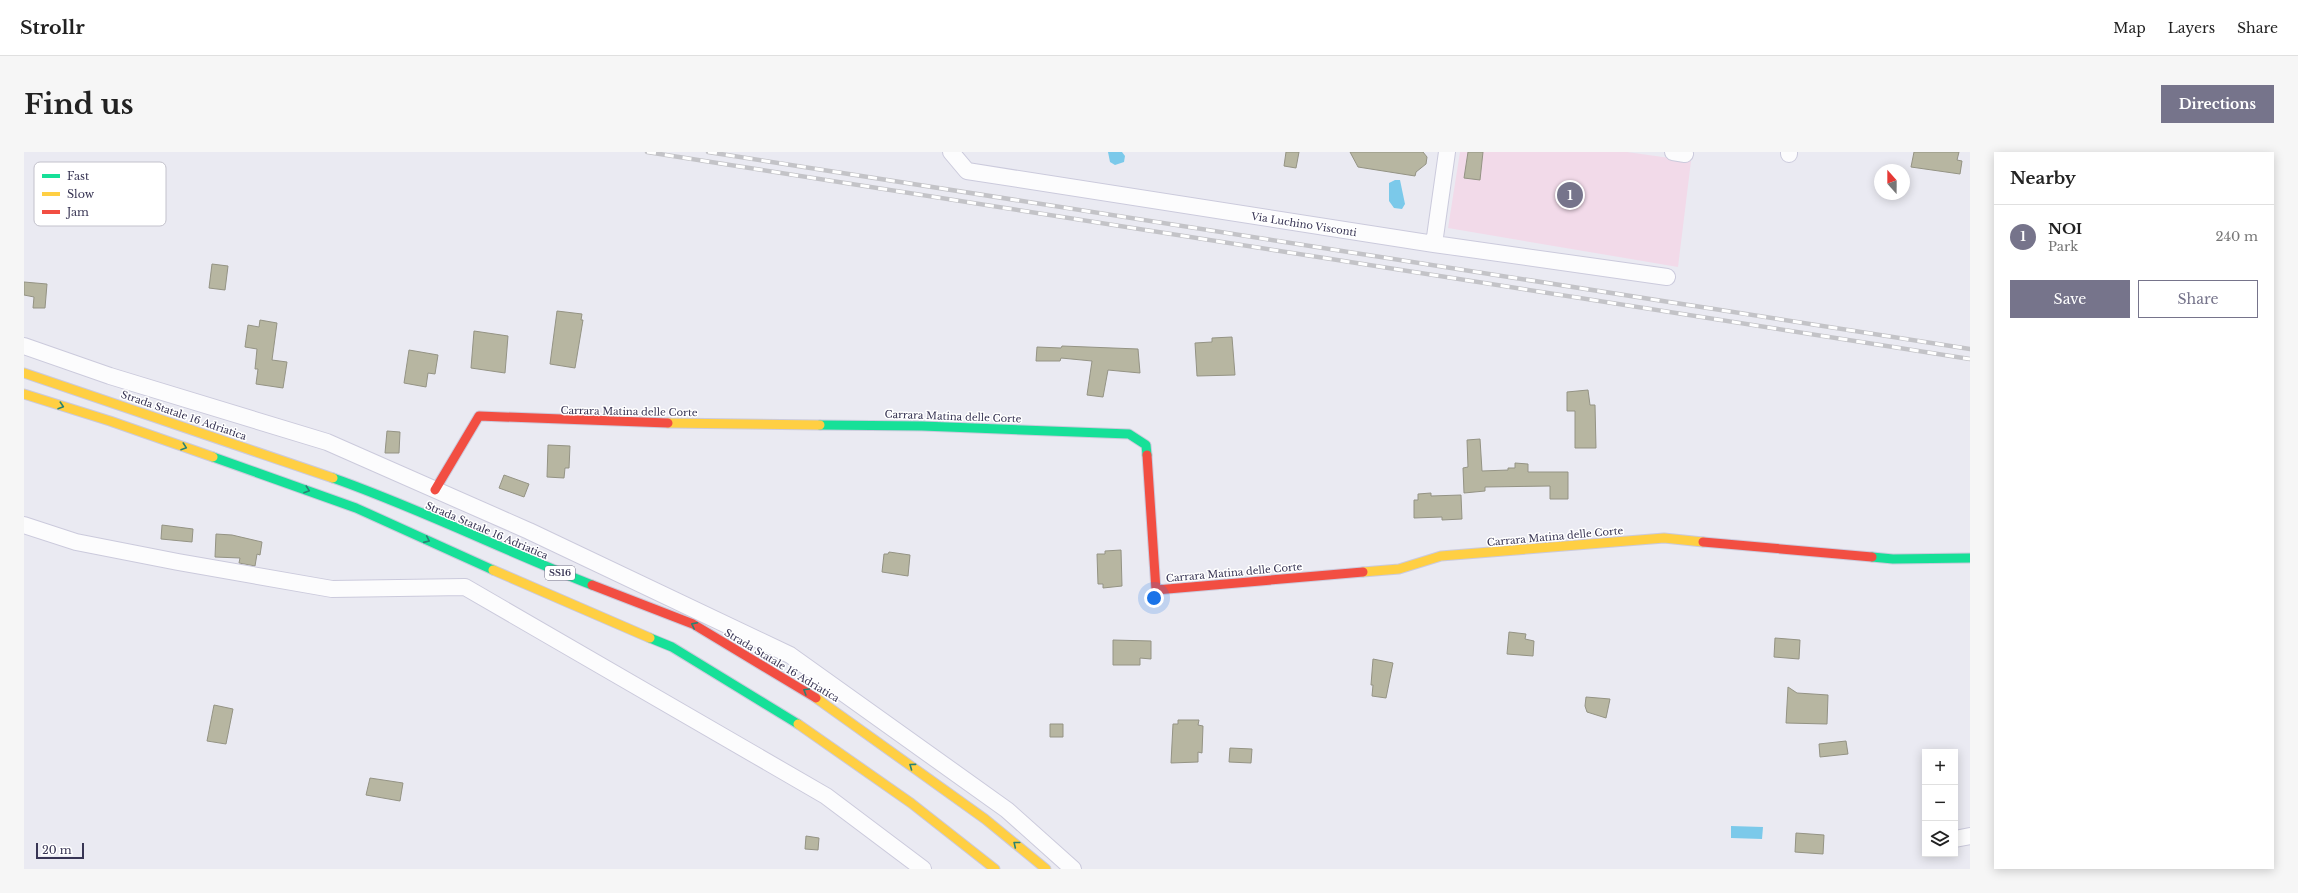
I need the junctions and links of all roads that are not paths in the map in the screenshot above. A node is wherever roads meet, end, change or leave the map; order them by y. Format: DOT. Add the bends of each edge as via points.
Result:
graph roads {
  1 [pos="951,152"];
  2 [pos="1447,152"];
  3 [pos="1434,244"];
  4 [pos="1667,277"];
  5 [pos="24,346"];
  6 [pos="24,373"];
  7 [pos="24,394"];
  8 [pos="435,490"];
  9 [pos="24,525"];
  10 [pos="1970,558"];
  11 [pos="1970,836"];
  12 [pos="1958,838"];
  13 [pos="923,869"];
  14 [pos="995,869"];
  15 [pos="1046,869"];
  16 [pos="1073,869"];
  1 -- 3 [label="street, Via Luchino Visconti" via="967,171"];
  2 -- 3 [label="street"];
  3 -- 4 [label="street, Via Luchino Visconti"];
  5 -- 8 [label="street" via="110,376 327,442"];
  15 -- 6 [label="main road, Strada Statale 16 Adriatica / SS16, one-way" via="985,819 831,707 694,624 531,561 372,492"];
  7 -- 14 [label="main road, SS16, one-way" via="110,421 356,508 542,592 672,646 794,720 911,803"];
  8 -- 10 [label="main road, Carrara Matina delle Corte" via="479,416 625,423 922,426 1129,434 1146,445 1156,590 1399,569 1441,556 1664,538 1893,559"];
  8 -- 16 [label="street" via="529,531 790,655 1007,810"];
  9 -- 13 [label="street" via="76,542 332,589 465,588 826,796"];
  11 -- 12 [label="street"];
}
